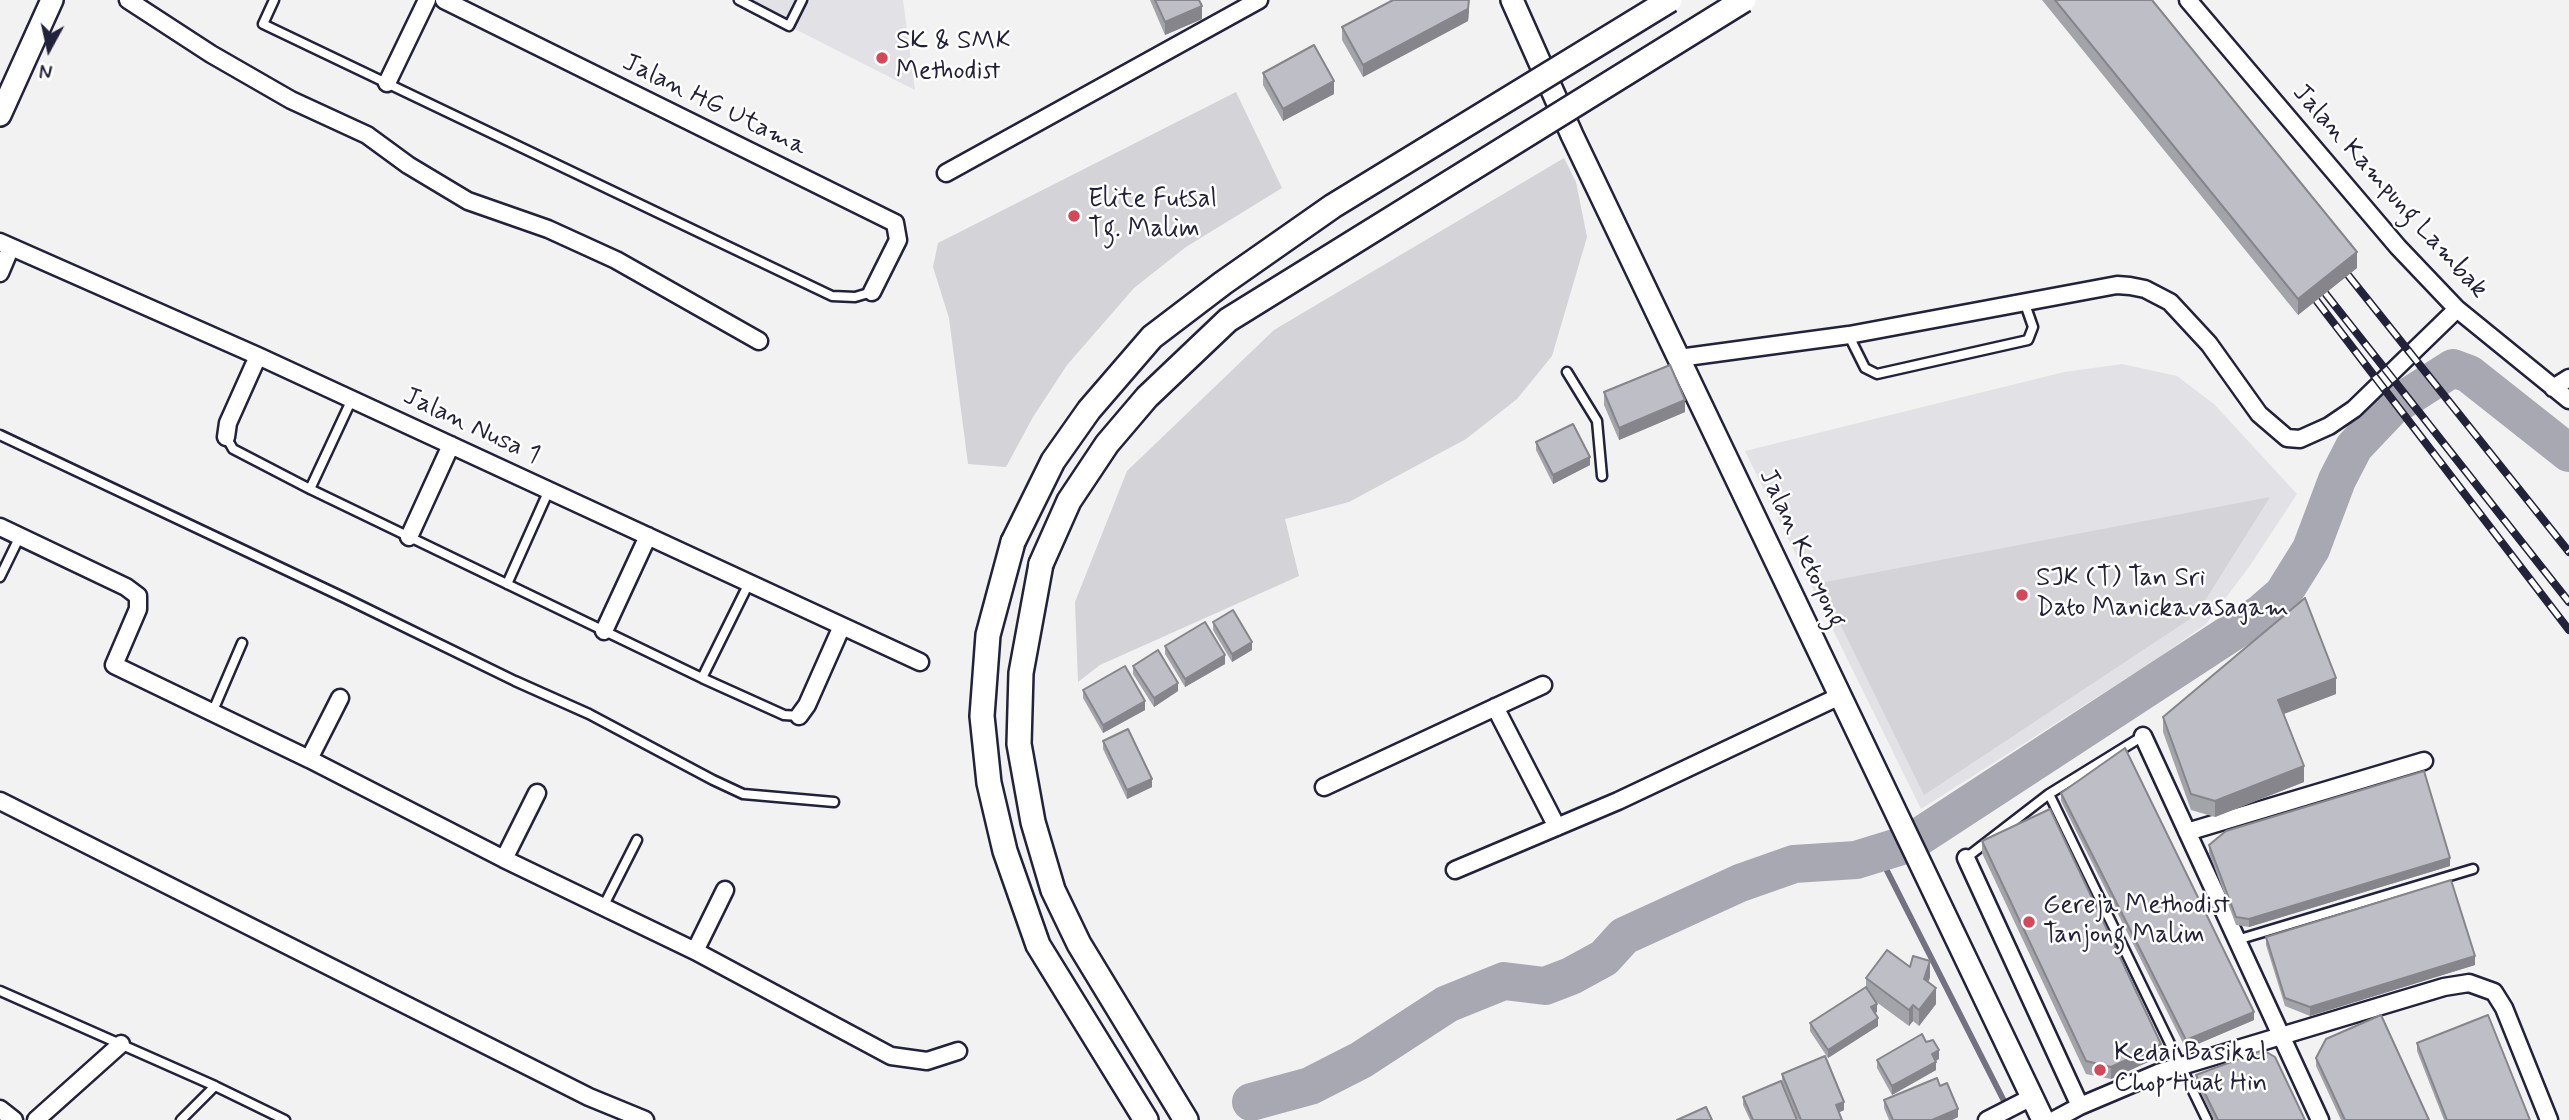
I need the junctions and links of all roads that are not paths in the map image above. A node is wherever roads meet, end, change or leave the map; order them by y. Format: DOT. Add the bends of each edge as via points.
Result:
graph roads {
  1 [pos="52,0"];
  2 [pos="128,0"];
  3 [pos="274,0"];
  4 [pos="426,0"];
  5 [pos="444,0"];
  6 [pos="739,0"];
  7 [pos="803,0"];
  8 [pos="1259,0"];
  9 [pos="1512,0"];
  10 [pos="1670,0"];
  11 [pos="1744,0"];
  12 [pos="2188,0"];
  13 [pos="387,83"];
  14 [pos="0,115"];
  15 [pos="946,173"];
  16 [pos="6,245"];
  17 [pos="0,274"];
  18 [pos="872,292"];
  19 [pos="2025,304"];
  20 [pos="2457,309"];
  21 [pos="1849,335"];
  22 [pos="759,341"];
  23 [pos="258,356"];
  24 [pos="1679,358"];
  25 [pos="1567,372"];
  26 [pos="2569,378"];
  27 [pos="2553,388"];
  28 [pos="352,399"];
  29 [pos="2569,400"];
  30 [pos="0,435"];
  31 [pos="226,438"];
  32 [pos="451,445"];
  33 [pos="1602,476"];
  34 [pos="310,489"];
  35 [pos="549,490"];
  36 [pos="0,527"];
  37 [pos="20,536"];
  38 [pos="648,536"];
  39 [pos="409,537"];
  40 [pos="0,578"];
  41 [pos="749,582"];
  42 [pos="507,584"];
  43 [pos="842,626"];
  44 [pos="604,631"];
  45 [pos="242,643"];
  46 [pos="920,662"];
  47 [pos="702,678"];
  48 [pos="1543,685"];
  49 [pos="1840,696"];
  50 [pos="340,698"];
  51 [pos="1495,707"];
  52 [pos="212,713"];
  53 [pos="799,716"];
  54 [pos="2143,736"];
  55 [pos="309,759"];
  56 [pos="2424,761"];
  57 [pos="1324,787"];
  58 [pos="537,793"];
  59 [pos="2049,794"];
  60 [pos="0,802"];
  61 [pos="834,802"];
  62 [pos="1556,827"];
  63 [pos="2187,832"];
  64 [pos="637,840"];
  65 [pos="1966,858"];
  66 [pos="504,859"];
  67 [pos="2473,869"];
  68 [pos="1455,870"];
  69 [pos="725,890"];
  70 [pos="603,907"];
  71 [pos="2237,940"];
  72 [pos="695,951"];
  73 [pos="0,991"];
  74 [pos="2281,1036"];
  75 [pos="121,1044"];
  76 [pos="958,1051"];
  77 [pos="2181,1066"];
  78 [pos="215,1086"];
  79 [pos="2032,1097"];
  80 [pos="2080,1106"];
  81 [pos="0,1109"];
  82 [pos="14,1120"];
  83 [pos="36,1120"];
  84 [pos="181,1120"];
  85 [pos="285,1120"];
  86 [pos="645,1120"];
  87 [pos="1146,1120"];
  88 [pos="1186,1120"];
  89 [pos="1987,1120"];
  90 [pos="2043,1120"];
  91 [pos="2054,1120"];
  92 [pos="2207,1120"];
  93 [pos="2320,1120"];
  94 [pos="2549,1120"];
  1 -- 14 [label="street"];
  2 -- 22 [label="street" via="280,94 367,135 468,201 548,229 616,260"];
  3 -- 13 [label="lane" via="263,24"];
  4 -- 13 [label="street"];
  5 -- 18 [label="street, Jalan HG Utama" via="895,223 898,240"];
  6 -- 7 [label="lane" via="789,26"];
  8 -- 15 [label="street"];
  9 -- 24 [label="street, Jalan Ketoyong"];
  10 -- 87 [label="main road, bridge" via="1333,206 1152,337 1089,410 1053,461 1013,542 988,635 982,716 989,783 1005,851 1038,945"];
  11 -- 88 [label="main road, bridge" via="1228,320 1147,397 1107,444 1069,501 1041,564 1021,673 1019,744 1033,822 1054,890 1079,944"];
  12 -- 20 [label="street, Jalan Kampung Lambak" via="2398,247"];
  13 -- 18 [label="lane" via="832,296"];
  16 -- 17 [label="street"];
  16 -- 23 [label="street, Jalan Nusa 1"];
  19 -- 20 [label="street" via="2117,285 2159,295 2200,334 2259,414 2287,438 2300,439 2354,409"];
  19 -- 21 [label="street"];
  19 -- 21 [label="lane" via="2033,327 2028,340 1877,374 1865,368"];
  20 -- 27 [label="street, Jalan Kampung Lambak"];
  21 -- 24 [label="street"];
  23 -- 28 [label="street, Jalan Nusa 1"];
  23 -- 31 [label="street" via="228,423"];
  24 -- 49 [label="street, Jalan Ketoyong"];
  25 -- 33 [label="lane" via="1597,421"];
  26 -- 27 [label="street"];
  27 -- 29 [label="street, Jalan Kampung Lambak"];
  28 -- 32 [label="street, Jalan Nusa 1"];
  28 -- 34 [label="lane"];
  30 -- 61 [label="lane" via="589,714 743,794"];
  31 -- 34 [label="lane" via="233,449"];
  32 -- 35 [label="street, Jalan Nusa 1"];
  32 -- 39 [label="street"];
  34 -- 39 [label="lane"];
  35 -- 38 [label="street, Jalan Nusa 1"];
  35 -- 42 [label="lane"];
  36 -- 37 [label="street"];
  37 -- 40 [label="lane"];
  37 -- 52 [label="street" via="138,596 138,609 114,665"];
  38 -- 41 [label="street, Jalan Nusa 1"];
  38 -- 44 [label="street"];
  39 -- 42 [label="lane"];
  41 -- 43 [label="street, Jalan Nusa 1"];
  41 -- 47 [label="lane"];
  42 -- 44 [label="lane"];
  43 -- 46 [label="street, Jalan Nusa 1"];
  43 -- 53 [label="street"];
  44 -- 47 [label="lane"];
  45 -- 52 [label="lane"];
  47 -- 53 [label="lane" via="784,715"];
  48 -- 51 [label="street"];
  49 -- 62 [label="street"];
  49 -- 79 [label="street, Jalan Ketoyong"];
  50 -- 55 [label="street"];
  51 -- 57 [label="street"];
  51 -- 62 [label="street"];
  52 -- 55 [label="street"];
  54 -- 59 [label="lane"];
  54 -- 63 [label="street"];
  55 -- 66 [label="street"];
  56 -- 63 [label="street"];
  58 -- 66 [label="street"];
  59 -- 65 [label="lane"];
  59 -- 77 [label="lane"];
  60 -- 86 [label="street" via="589,1097"];
  62 -- 68 [label="street"];
  63 -- 71 [label="street"];
  64 -- 70 [label="lane"];
  65 -- 80 [label="street"];
  66 -- 70 [label="street"];
  67 -- 71 [label="lane"];
  69 -- 72 [label="street"];
  70 -- 72 [label="street"];
  71 -- 74 [label="street"];
  72 -- 76 [label="street" via="891,1056 927,1061"];
  73 -- 75 [label="lane"];
  74 -- 77 [label="street"];
  74 -- 93 [label="street"];
  74 -- 94 [label="street" via="2379,1013 2469,983 2494,992 2504,1008"];
  75 -- 78 [label="lane"];
  75 -- 83 [label="street"];
  77 -- 80 [label="street"];
  77 -- 92 [label="lane"];
  78 -- 84 [label="lane"];
  78 -- 85 [label="lane"];
  79 -- 89 [label="street"];
  79 -- 90 [label="street, Jalan Ketoyong"];
  80 -- 91 [label="street"];
  81 -- 82 [label="street"];
}
